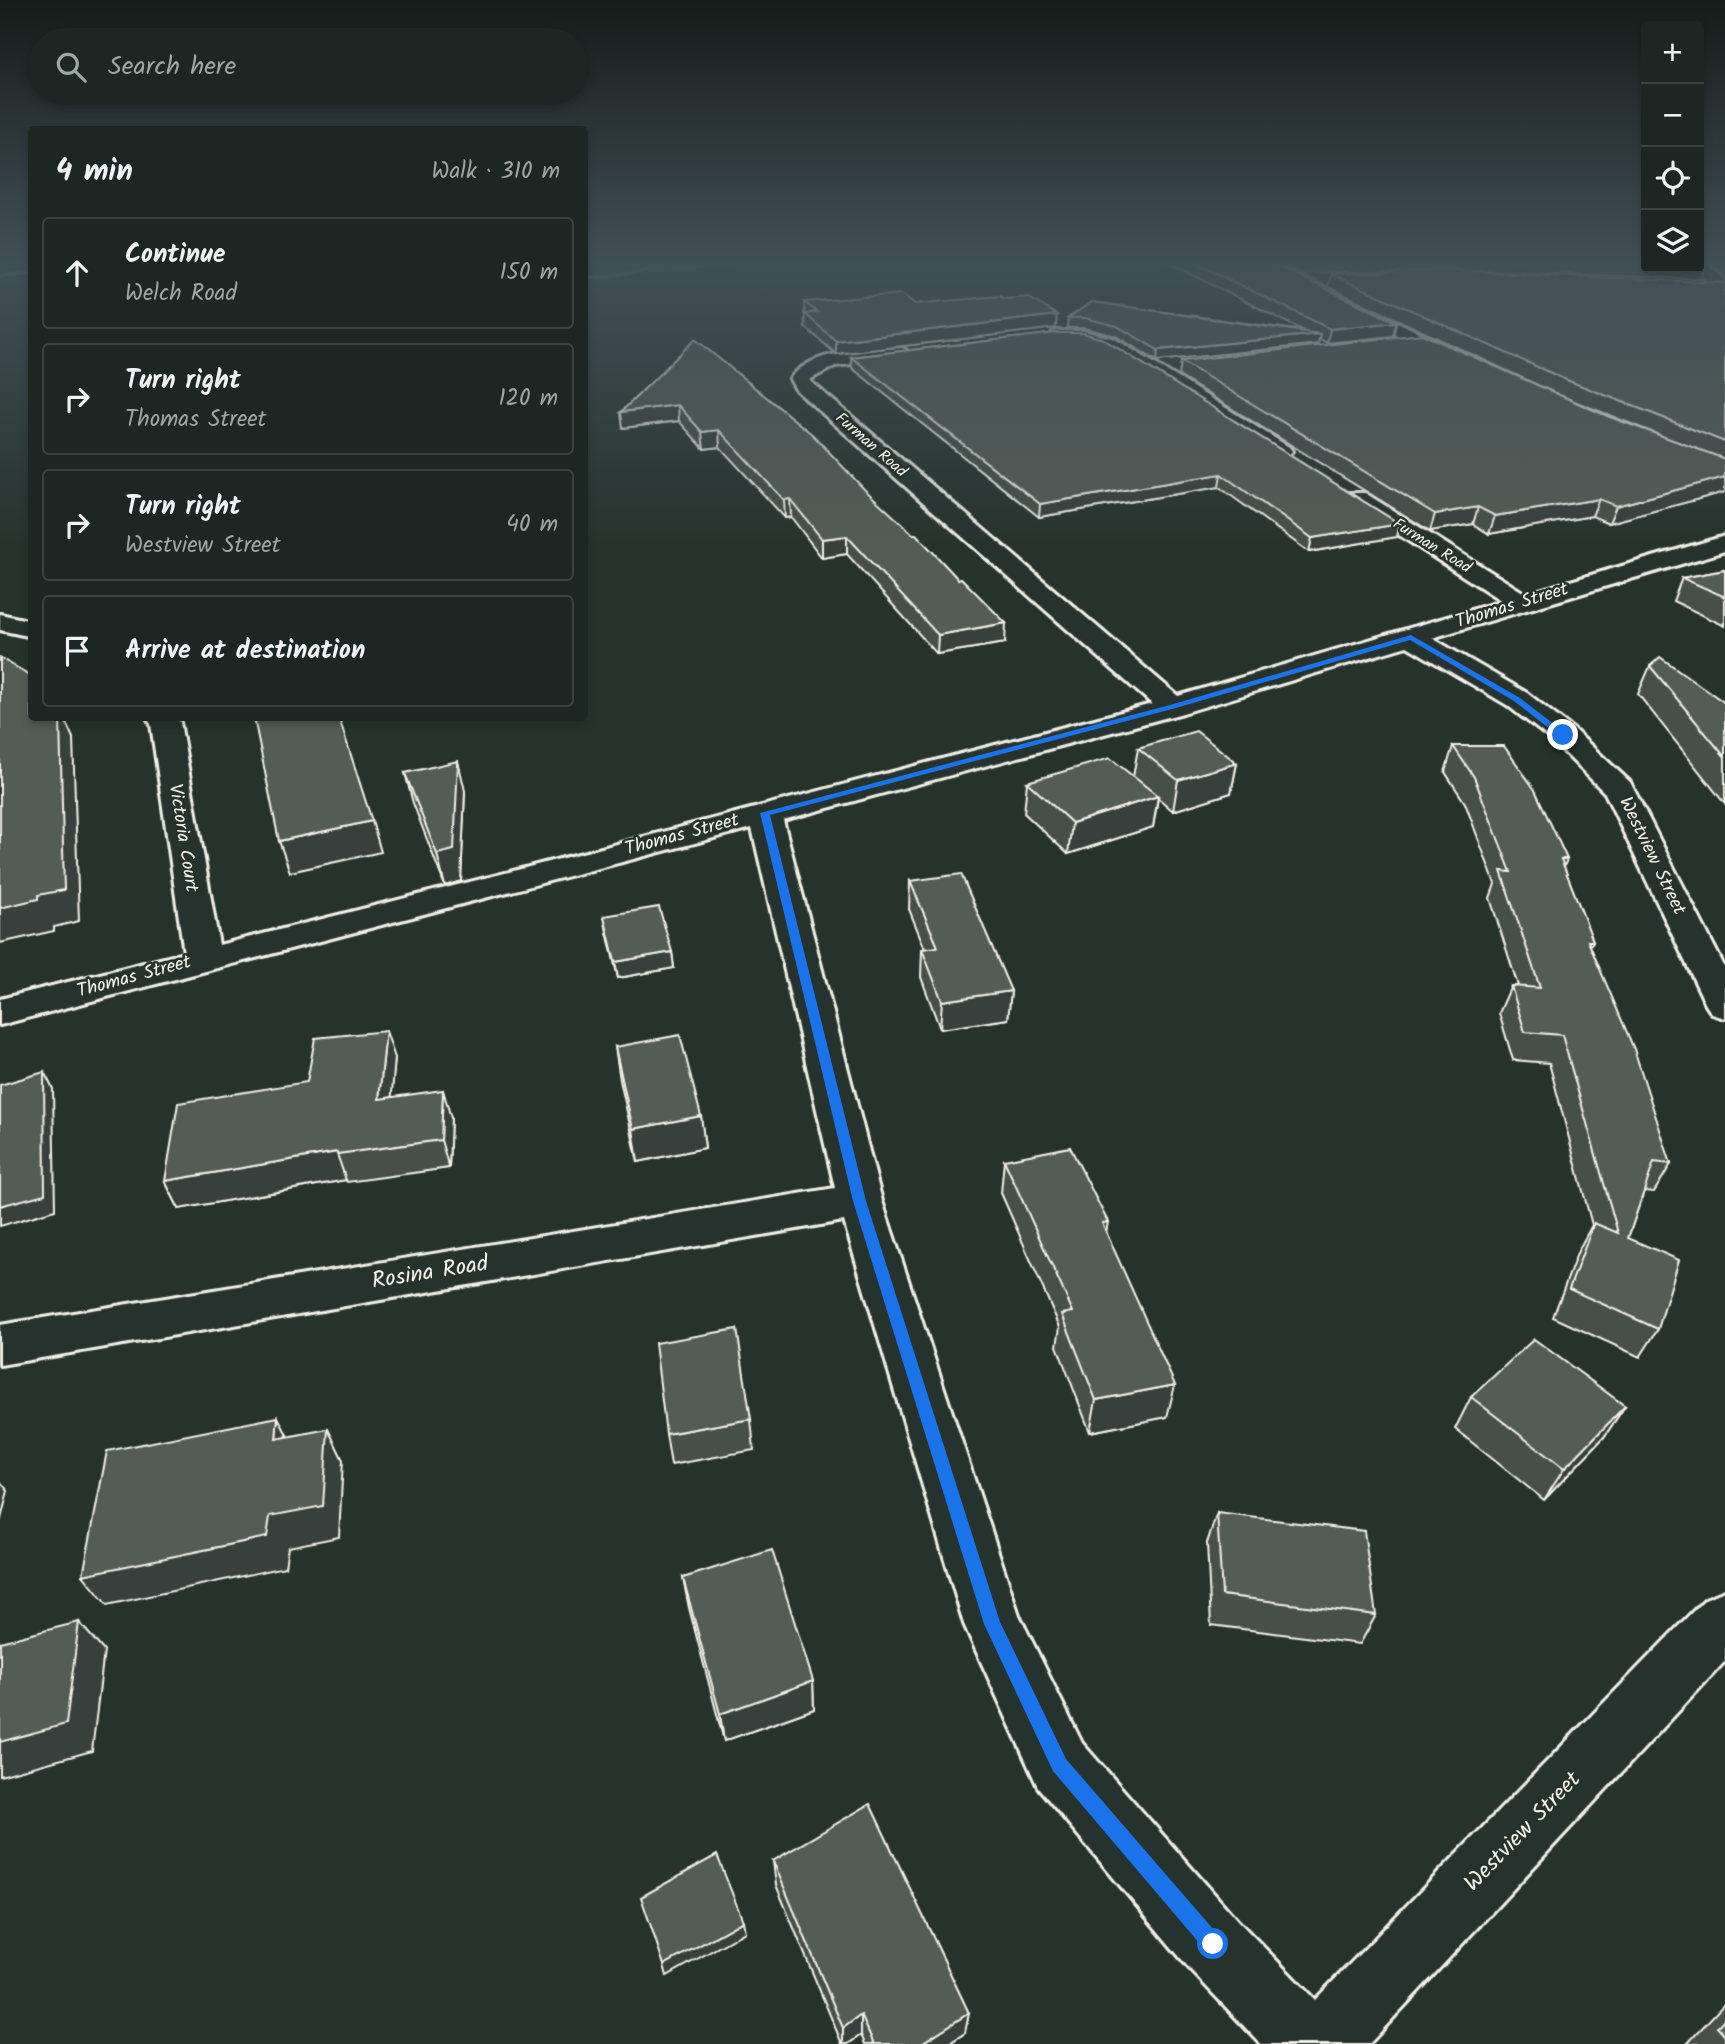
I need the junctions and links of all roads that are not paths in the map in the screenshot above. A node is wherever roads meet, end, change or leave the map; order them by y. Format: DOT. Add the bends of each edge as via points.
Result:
graph roads {
  1 [pos="889,355"];
  2 [pos="1130,355"];
  3 [pos="1451,355"];
  4 [pos="1468,363"];
  5 [pos="1182,367"];
  6 [pos="1155,370"];
  7 [pos="1305,466"];
  8 [pos="1340,487"];
  9 [pos="1725,543"];
  10 [pos="1522,603"];
  11 [pos="0,622"];
  12 [pos="28,628"];
  13 [pos="1411,637"];
  14 [pos="1173,706"];
  15 [pos="164,721"];
  16 [pos="765,813"];
  17 [pos="203,959"];
  18 [pos="1725,1005"];
  19 [pos="0,1012"];
  20 [pos="860,1201"];
  21 [pos="0,1345"];
  22 [pos="1725,1619"];
  23 [pos="1310,2044"];
  24 [pos="1321,2044"];
  1 -- 14 [label="street, Furman Road" via="811,367 799,379"];
  2 -- 6 [label="street"];
  3 -- 4 [label="street"];
  5 -- 6 [label="street"];
  6 -- 7 [label="street"];
  8 -- 10 [label="street, Furman Road"];
  9 -- 10 [label="street, Thomas Street"];
  10 -- 13 [label="street, Thomas Street"];
  11 -- 12 [label="street"];
  13 -- 14 [label="street, Thomas Street"];
  13 -- 18 [label="street, Westview Street" via="1517,699 1619,789"];
  14 -- 16 [label="street, Thomas Street"];
  15 -- 17 [label="street, Victoria Court"];
  16 -- 17 [label="street, Thomas Street"];
  16 -- 20 [label="street"];
  17 -- 19 [label="street, Thomas Street"];
  20 -- 21 [label="street, Rosina Road"];
  20 -- 23 [label="street" via="993,1624 1060,1765 1213,1944"];
  22 -- 24 [label="street, Westview Street"];
}
